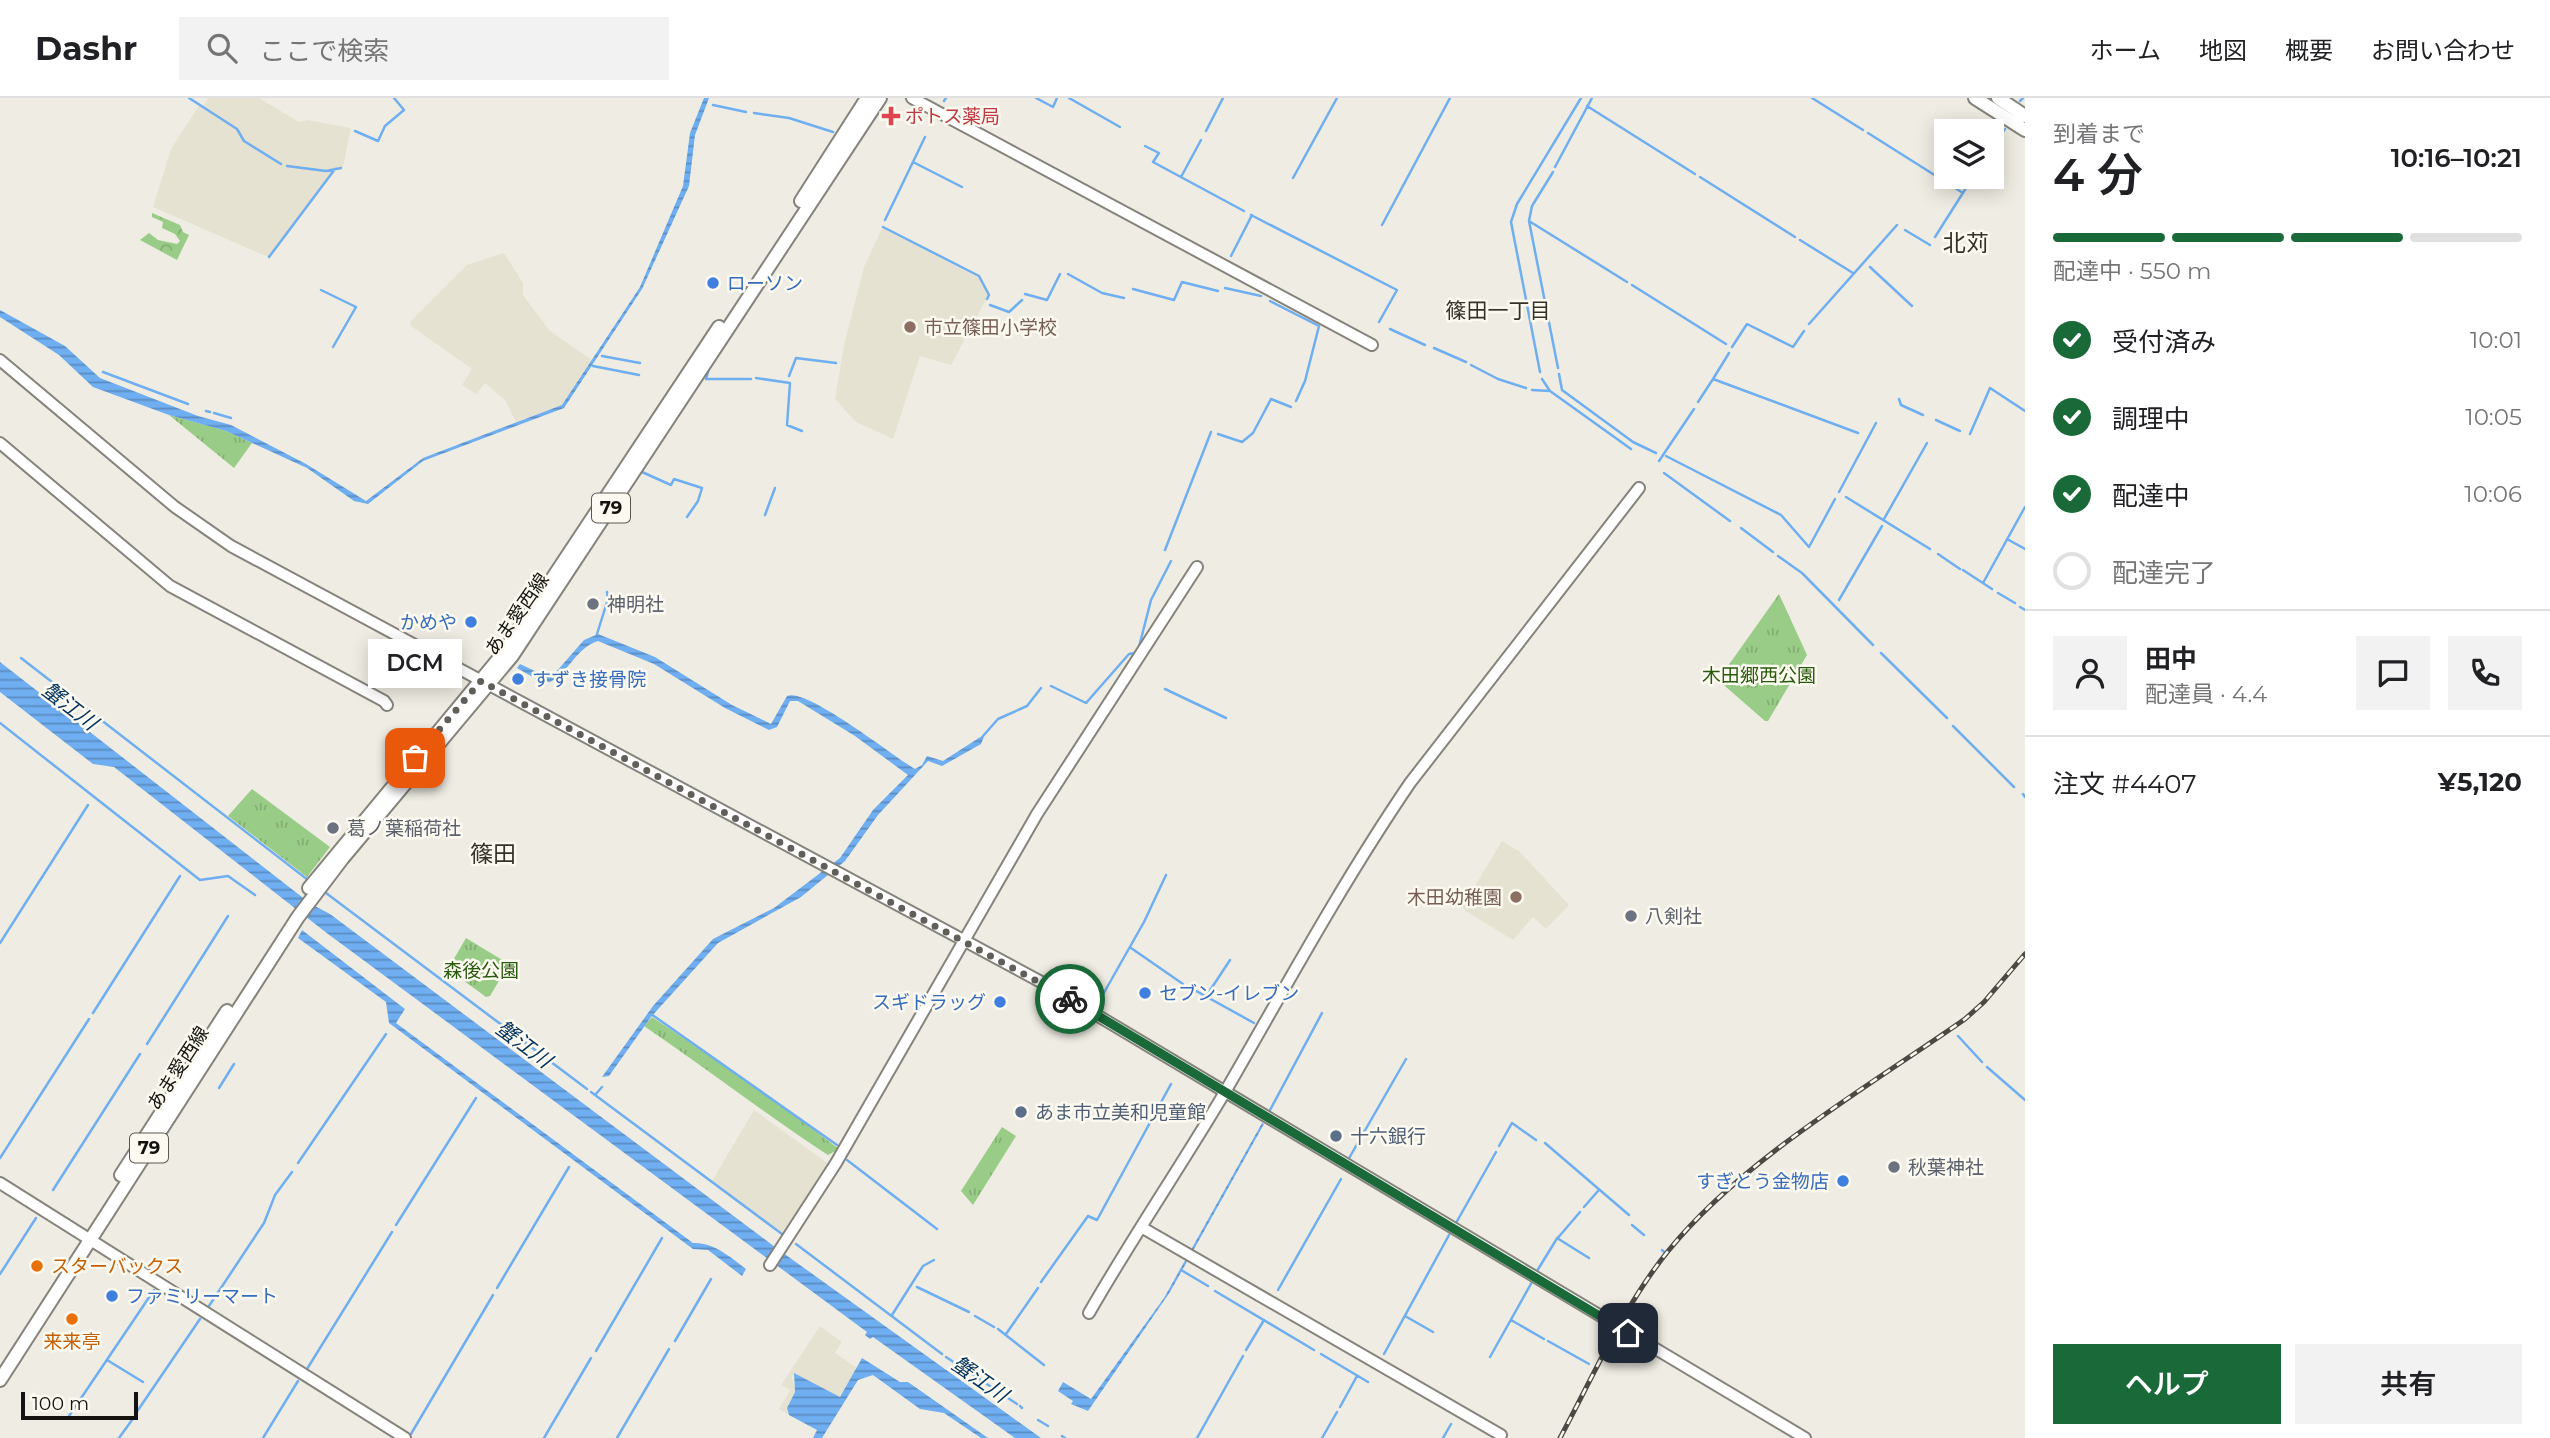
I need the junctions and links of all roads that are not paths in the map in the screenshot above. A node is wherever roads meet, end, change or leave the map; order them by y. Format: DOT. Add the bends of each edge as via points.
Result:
graph roads {
  1 [pos="867,98"];
  2 [pos="880,98"];
  3 [pos="912,98"];
  4 [pos="1975,98"];
  5 [pos="1998,98"];
  6 [pos="2025,116"];
  7 [pos="2025,130"];
  8 [pos="1373,345"];
  9 [pos="0,360"];
  10 [pos="0,443"];
  11 [pos="1639,488"];
  12 [pos="1197,567"];
  13 [pos="485,683"];
  14 [pos="387,705"];
  15 [pos="965,941"];
  16 [pos="1225,1092"];
  17 [pos="0,1183"];
  18 [pos="1141,1227"];
  19 [pos="85,1239"];
  20 [pos="770,1265"];
  21 [pos="1089,1313"];
  22 [pos="0,1366"];
  23 [pos="0,1380"];
  24 [pos="1501,1435"];
  25 [pos="405,1438"];
  26 [pos="1805,1438"];
  1 -- 13 [label="main road, あま愛西線 / 79"];
  2 -- 13 [label="main road, あま愛西線 / 79" via="567,575"];
  3 -- 8 [label="street"];
  4 -- 7 [label="main road"];
  5 -- 6 [label="main road"];
  9 -- 13 [label="street" via="175,508 231,546"];
  10 -- 14 [label="street" via="170,586"];
  11 -- 16 [label="street" via="1410,783 1284,985"];
  12 -- 15 [label="street" via="1063,770"];
  13 -- 15 [label="street"];
  13 -- 19 [label="main road, あま愛西線 / 79" via="295,914"];
  15 -- 16 [label="street"];
  15 -- 20 [label="street" via="838,1161"];
  16 -- 18 [label="street"];
  16 -- 26 [label="street"];
  17 -- 19 [label="street"];
  18 -- 21 [label="street"];
  18 -- 24 [label="street"];
  19 -- 22 [label="main road, あま愛西線 / 79"];
  19 -- 23 [label="main road, あま愛西線 / 79"];
  19 -- 25 [label="street"];
}
